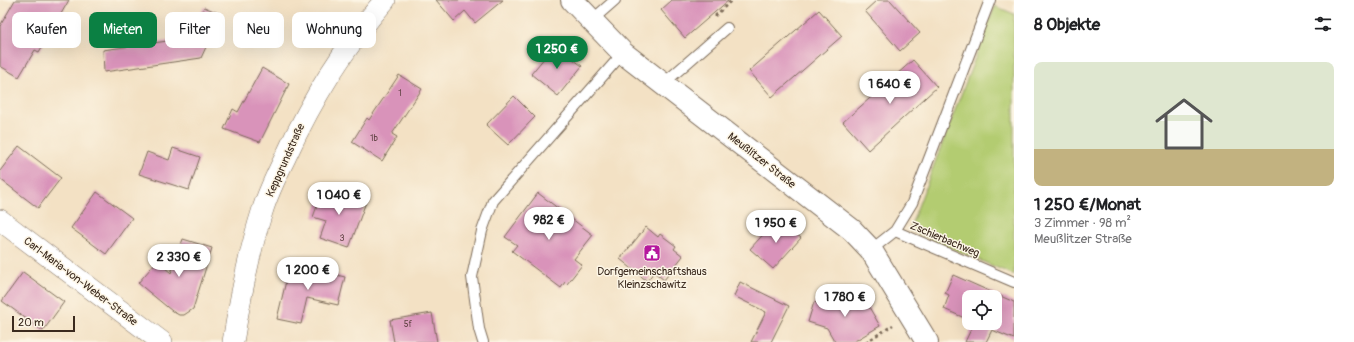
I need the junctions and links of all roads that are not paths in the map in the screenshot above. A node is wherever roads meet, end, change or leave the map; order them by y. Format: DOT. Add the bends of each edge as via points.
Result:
graph roads {
  1 [pos="385,0"];
  2 [pos="572,0"];
  3 [pos="615,0"];
  4 [pos="990,0"];
  5 [pos="591,21"];
  6 [pos="727,28"];
  7 [pos="623,53"];
  8 [pos="663,84"];
  9 [pos="0,220"];
  10 [pos="895,230"];
  11 [pos="871,250"];
  12 [pos="1014,282"];
  13 [pos="162,342"];
  14 [pos="233,342"];
  15 [pos="483,342"];
  16 [pos="927,342"];
  1 -- 14 [label="street, Keppgrundstraße" via="336,64 303,119 276,175 260,218"];
  2 -- 5 [label="street, Meußlitzer Straße"];
  3 -- 5 [label="lane"];
  4 -- 10 [label="lane" via="912,204"];
  5 -- 7 [label="street, Meußlitzer Straße"];
  6 -- 8 [label="lane"];
  7 -- 8 [label="street, Meußlitzer Straße"];
  7 -- 15 [label="lane" via="493,201 482,230 472,277"];
  8 -- 11 [label="street, Meußlitzer Straße" via="852,230"];
  9 -- 13 [label="street, Carl-Maria-von-Weber-Straße"];
  10 -- 11 [label="lane, Zschierbachweg"];
  10 -- 12 [label="lane, Zschierbachweg"];
  11 -- 16 [label="street, Meußlitzer Straße"];
}
